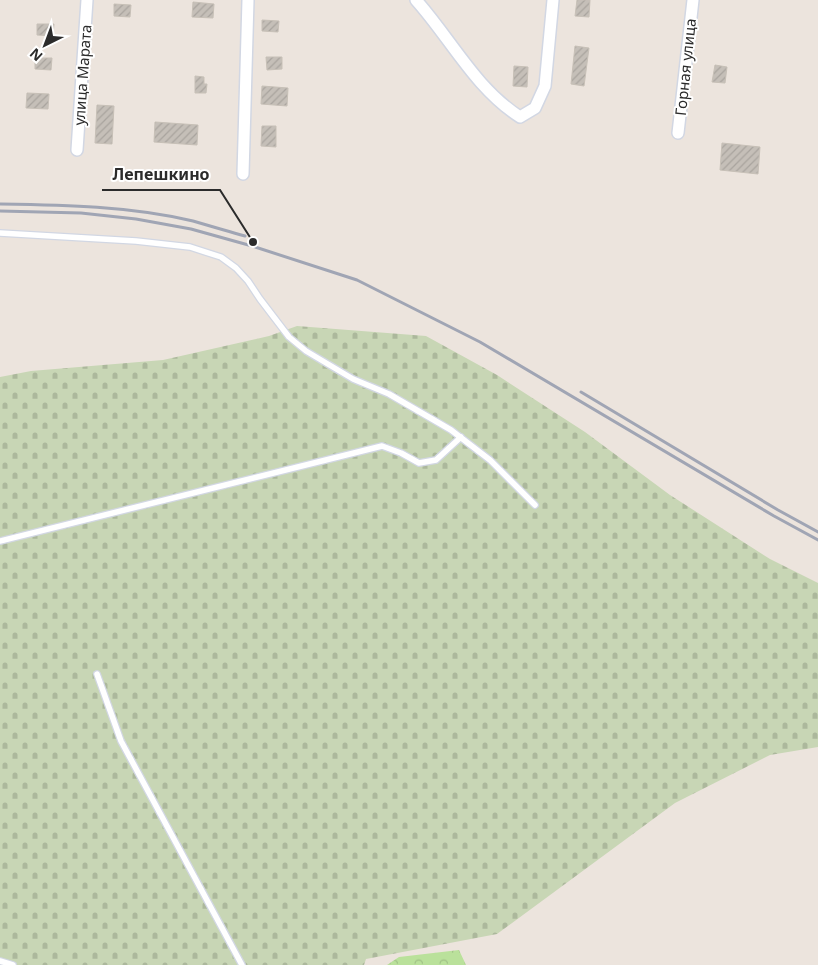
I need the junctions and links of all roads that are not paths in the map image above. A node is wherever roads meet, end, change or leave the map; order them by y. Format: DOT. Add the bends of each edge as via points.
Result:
graph roads {
  1 [pos="87,0"];
  2 [pos="248,0"];
  3 [pos="553,0"];
  4 [pos="692,0"];
  5 [pos="421,3"];
  6 [pos="678,133"];
  7 [pos="77,150"];
  8 [pos="243,174"];
  9 [pos="0,233"];
  10 [pos="461,437"];
  11 [pos="535,505"];
  12 [pos="0,541"];
  13 [pos="97,674"];
  14 [pos="0,960"];
  15 [pos="13,965"];
  16 [pos="242,965"];
  1 -- 7 [label="street, улица Марата"];
  2 -- 8 [label="street"];
  3 -- 5 [label="street" via="545,86 535,108 520,117 506,109 475,78"];
  4 -- 6 [label="street, Горная улица"];
  9 -- 10 [label="lane" via="136,241 190,247 222,257 248,281 289,337 306,352 353,379 389,394"];
  10 -- 11 [label="lane" via="490,460"];
  10 -- 12 [label="lane" via="436,460 419,463 382,446"];
  13 -- 16 [label="lane" via="120,741"];
  14 -- 15 [label="lane"];
}
